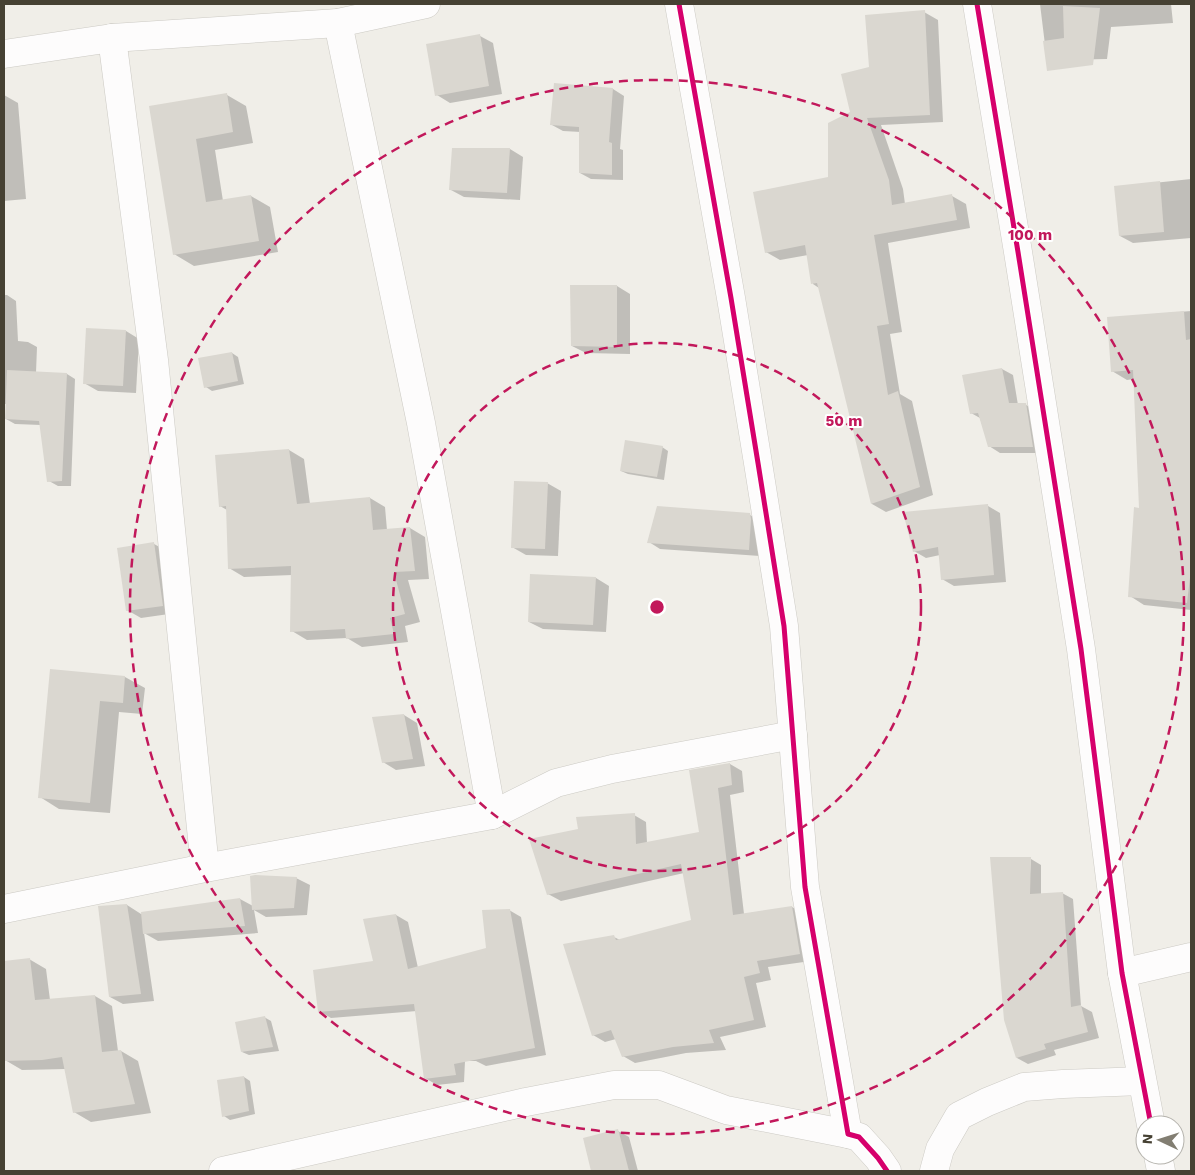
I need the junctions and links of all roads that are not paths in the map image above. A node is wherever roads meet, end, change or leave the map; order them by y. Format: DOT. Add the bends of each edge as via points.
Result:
graph roads {
  1 [pos="426,4"];
  2 [pos="679,4"];
  3 [pos="976,4"];
  4 [pos="338,23"];
  5 [pos="112,38"];
  6 [pos="4,54"];
  7 [pos="793,735"];
  8 [pos="492,815"];
  9 [pos="205,868"];
  10 [pos="4,909"];
  11 [pos="1191,957"];
  12 [pos="1122,974"];
  13 [pos="1142,1081"];
  14 [pos="1150,1115"];
  15 [pos="848,1134"];
  16 [pos="223,1171"];
  17 [pos="887,1171"];
  18 [pos="934,1171"];
  1 -- 4 [label="street"];
  2 -- 7 [label="street" via="784,626"];
  3 -- 12 [label="street" via="1081,649"];
  4 -- 5 [label="street"];
  4 -- 8 [label="street" via="421,423"];
  5 -- 6 [label="street"];
  5 -- 9 [label="street" via="154,360"];
  7 -- 8 [label="street" via="612,769 556,783"];
  7 -- 15 [label="street" via="806,887"];
  8 -- 9 [label="street"];
  9 -- 10 [label="street"];
  11 -- 12 [label="street"];
  12 -- 13 [label="street"];
  13 -- 14 [label="street"];
  13 -- 18 [label="street" via="1024,1087 987,1102 959,1116 940,1150"];
  15 -- 16 [label="street" via="726,1110 659,1085 614,1085"];
  15 -- 17 [label="street" via="859,1137"];
}
